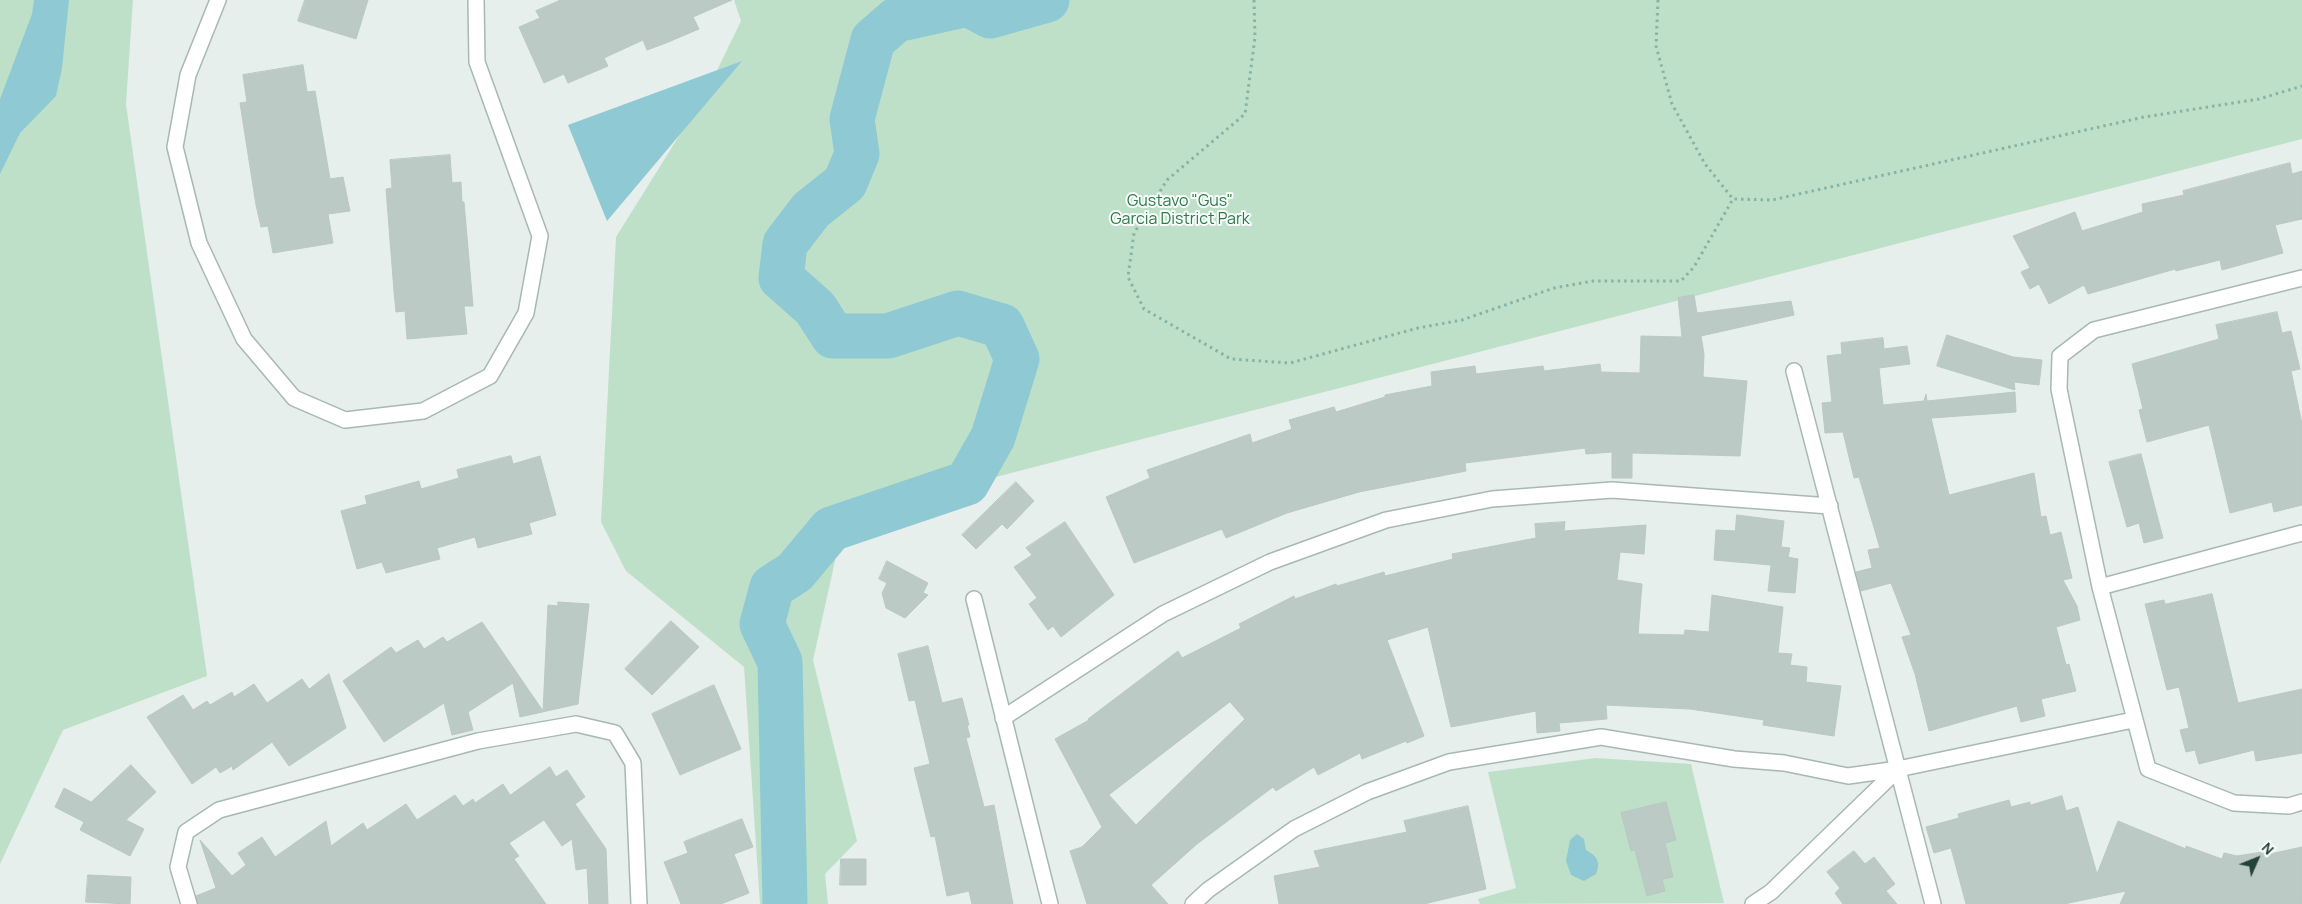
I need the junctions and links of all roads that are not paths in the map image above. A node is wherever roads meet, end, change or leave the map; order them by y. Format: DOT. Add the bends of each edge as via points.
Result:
graph roads {
  1 [pos="218,0"];
  2 [pos="476,0"];
  3 [pos="2302,278"];
  4 [pos="1794,371"];
  5 [pos="1830,506"];
  6 [pos="2302,533"];
  7 [pos="2100,587"];
  8 [pos="974,599"];
  9 [pos="1003,718"];
  10 [pos="2133,720"];
  11 [pos="1898,769"];
  12 [pos="2302,802"];
  13 [pos="189,904"];
  14 [pos="639,904"];
  15 [pos="1050,904"];
  16 [pos="1193,904"];
  17 [pos="1752,904"];
  18 [pos="1933,904"];
  1 -- 2 [label="lane" via="188,75 175,147 199,243 244,339 294,398 345,420 423,411 490,376 526,313 540,236 477,62"];
  3 -- 7 [label="lane" via="2094,330 2060,356 2059,389"];
  4 -- 5 [label="lane"];
  5 -- 9 [label="lane" via="1612,490 1492,499 1386,520 1270,562 1163,614"];
  5 -- 11 [label="lane"];
  6 -- 7 [label="lane"];
  7 -- 10 [label="lane"];
  8 -- 9 [label="lane"];
  9 -- 15 [label="lane"];
  10 -- 11 [label="lane"];
  10 -- 12 [label="lane" via="2148,769 2234,803 2289,806"];
  11 -- 16 [label="lane" via="1848,776 1784,763 1734,759 1601,737 1449,762 1367,792 1294,829"];
  11 -- 17 [label="lane" via="1771,892"];
  11 -- 18 [label="lane"];
  13 -- 14 [label="lane" via="178,867 186,832 219,810 478,741 576,724 615,733 633,763"];
}
